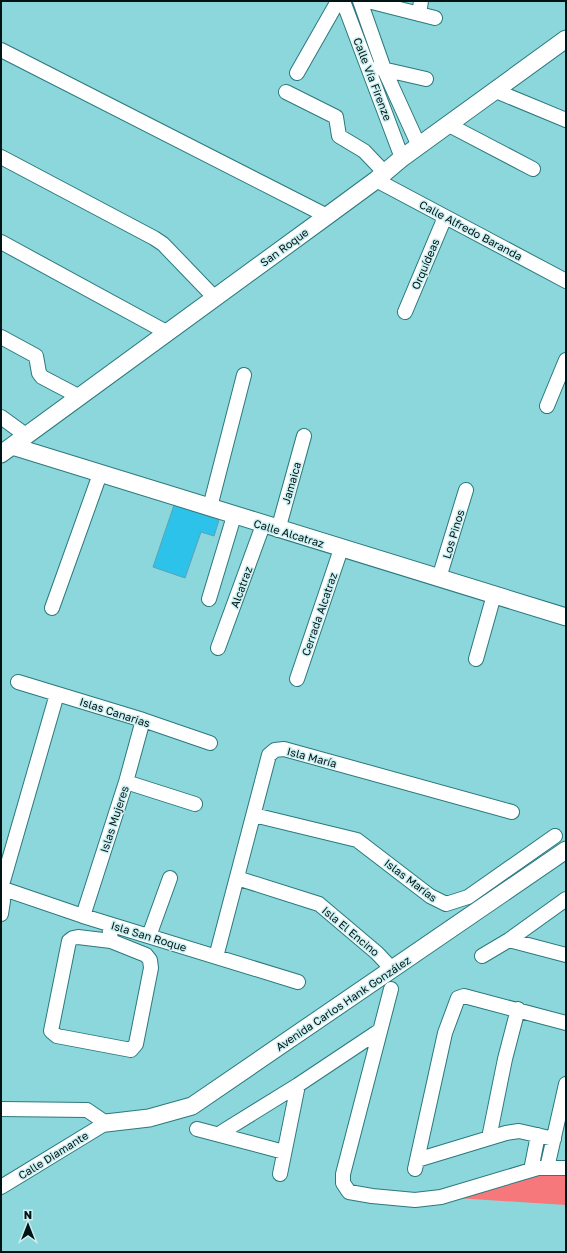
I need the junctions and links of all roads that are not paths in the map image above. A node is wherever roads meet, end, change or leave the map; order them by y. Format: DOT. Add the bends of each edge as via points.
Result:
graph roads {
  1 [pos="338,1"];
  2 [pos="343,1"];
  3 [pos="360,1"];
  4 [pos="368,1"];
  5 [pos="420,7"];
  6 [pos="435,18"];
  7 [pos="566,39"];
  8 [pos="1,50"];
  9 [pos="369,68"];
  10 [pos="384,69"];
  11 [pos="297,73"];
  12 [pos="426,79"];
  13 [pos="496,91"];
  14 [pos="286,92"];
  15 [pos="566,120"];
  16 [pos="449,124"];
  17 [pos="420,146"];
  18 [pos="1,157"];
  19 [pos="402,158"];
  20 [pos="533,169"];
  21 [pos="381,176"];
  22 [pos="328,216"];
  23 [pos="446,217"];
  24 [pos="1,242"];
  25 [pos="566,280"];
  26 [pos="214,297"];
  27 [pos="405,312"];
  28 [pos="168,333"];
  29 [pos="1,337"];
  30 [pos="566,360"];
  31 [pos="244,376"];
  32 [pos="80,397"];
  33 [pos="547,406"];
  34 [pos="1,417"];
  35 [pos="27,436"];
  36 [pos="304,436"];
  37 [pos="7,450"];
  38 [pos="100,474"];
  39 [pos="466,490"];
  40 [pos="210,507"];
  41 [pos="234,516"];
  42 [pos="271,527"];
  43 [pos="341,549"];
  44 [pos="439,578"];
  45 [pos="494,595"];
  46 [pos="209,600"];
  47 [pos="52,608"];
  48 [pos="566,617"];
  49 [pos="218,648"];
  50 [pos="476,659"];
  51 [pos="297,679"];
  52 [pos="18,682"];
  53 [pos="57,694"];
  54 [pos="143,720"];
  55 [pos="210,743"];
  56 [pos="126,782"];
  57 [pos="195,804"];
  58 [pos="512,812"];
  59 [pos="254,815"];
  60 [pos="555,836"];
  61 [pos="566,850"];
  62 [pos="170,878"];
  63 [pos="237,878"];
  64 [pos="1,888"];
  65 [pos="566,899"];
  66 [pos="1,914"];
  67 [pos="84,916"];
  68 [pos="110,924"];
  69 [pos="149,936"];
  70 [pos="509,940"];
  71 [pos="111,941"];
  72 [pos="566,955"];
  73 [pos="482,956"];
  74 [pos="216,957"];
  75 [pos="392,969"];
  76 [pos="298,982"];
  77 [pos="390,989"];
  78 [pos="518,1009"];
  79 [pos="566,1023"];
  80 [pos="379,1031"];
  81 [pos="566,1084"];
  82 [pos="298,1085"];
  83 [pos="1,1109"];
  84 [pos="106,1123"];
  85 [pos="197,1129"];
  86 [pos="538,1135"];
  87 [pos="220,1136"];
  88 [pos="489,1138"];
  89 [pos="554,1139"];
  90 [pos="284,1152"];
  91 [pos="547,1168"];
  92 [pos="566,1168"];
  93 [pos="531,1170"];
  94 [pos="280,1174"];
  95 [pos="1,1187"];
  1 -- 11 [label="street"];
  2 -- 9 [label="street, Calle Vía Firenze"];
  3 -- 10 [label="street, Calle Vía Firenze"];
  4 -- 5 [label="street"];
  5 -- 6 [label="street"];
  7 -- 13 [label="main road, San Roque"];
  8 -- 22 [label="street"];
  9 -- 10 [label="street"];
  9 -- 19 [label="street, Calle Vía Firenze"];
  10 -- 12 [label="street"];
  10 -- 17 [label="street, Calle Vía Firenze"];
  13 -- 15 [label="street"];
  13 -- 16 [label="main road, San Roque"];
  14 -- 21 [label="street, Calle Alfredo Baranda" via="336,117 339,136 364,150"];
  16 -- 17 [label="main road, San Roque"];
  16 -- 20 [label="street"];
  17 -- 19 [label="main road, San Roque"];
  18 -- 26 [label="street" via="154,238 163,244"];
  19 -- 21 [label="main road, San Roque"];
  21 -- 22 [label="main road, San Roque"];
  21 -- 23 [label="street, Calle Alfredo Baranda"];
  22 -- 26 [label="main road, San Roque"];
  23 -- 25 [label="street, Calle Alfredo Baranda"];
  23 -- 27 [label="street, Orquídeas"];
  24 -- 28 [label="street"];
  26 -- 28 [label="main road, San Roque"];
  28 -- 32 [label="main road, San Roque"];
  29 -- 32 [label="street" via="36,356 42,377"];
  30 -- 33 [label="street"];
  31 -- 40 [label="street"];
  32 -- 35 [label="main road, San Roque"];
  34 -- 35 [label="street"];
  35 -- 37 [label="main road, San Roque"];
  36 -- 42 [label="street, Jamaica"];
  37 -- 38 [label="main road, Calle Alcatraz"];
  38 -- 40 [label="main road, Calle Alcatraz"];
  38 -- 47 [label="street"];
  39 -- 44 [label="street, Los Pinos"];
  40 -- 41 [label="main road, Calle Alcatraz"];
  41 -- 42 [label="main road, Calle Alcatraz"];
  41 -- 46 [label="street"];
  42 -- 43 [label="main road, Calle Alcatraz"];
  42 -- 49 [label="street, Alcatraz"];
  43 -- 44 [label="main road, Calle Alcatraz"];
  43 -- 51 [label="street, Cerrada Alcatraz"];
  44 -- 45 [label="main road, Calle Alcatraz"];
  45 -- 48 [label="main road, Calle Alcatraz"];
  45 -- 50 [label="street"];
  52 -- 53 [label="street, Islas Canarias"];
  53 -- 54 [label="street, Islas Canarias"];
  53 -- 64 [label="street"];
  54 -- 55 [label="street, Islas Canarias"];
  54 -- 56 [label="street, Islas Mujeres"];
  56 -- 57 [label="street"];
  56 -- 67 [label="street, Islas Mujeres"];
  58 -- 59 [label="street, Isla María" via="284,749 274,750 269,755"];
  59 -- 60 [label="street, Islas Marías" via="357,840 430,896 446,904 468,897"];
  59 -- 63 [label="street, Isla María"];
  61 -- 75 [label="main road, Avenida Carlos Hank González"];
  62 -- 69 [label="street"];
  63 -- 74 [label="street, Isla María"];
  63 -- 75 [label="street, Isla El Encino" via="319,904"];
  64 -- 66 [label="street"];
  64 -- 67 [label="street, Isla San Roque"];
  65 -- 70 [label="street"];
  67 -- 68 [label="street, Isla San Roque"];
  68 -- 69 [label="street, Isla San Roque"];
  68 -- 71 [label="street"];
  69 -- 74 [label="street, Isla San Roque"];
  70 -- 72 [label="street"];
  70 -- 73 [label="street"];
  71 -- 71 [label="street" via="146,955 150,960 151,968 136,1044 131,1050 57,1036 51,1031 69,941 78,937"];
  74 -- 76 [label="street, Isla San Roque"];
  75 -- 84 [label="main road, Avenida Carlos Hank González" via="192,1106 149,1118"];
  77 -- 80 [label="street"];
  78 -- 79 [label="street"];
  78 -- 88 [label="street"];
  78 -- 88 [label="street" via="464,996 458,998 446,1033 416,1165"];
  80 -- 82 [label="street"];
  80 -- 93 [label="street" via="343,1174 343,1183 349,1192 415,1200 441,1197"];
  81 -- 89 [label="street"];
  82 -- 87 [label="street" via="222,1132"];
  82 -- 90 [label="street"];
  83 -- 84 [label="street" via="87,1110"];
  84 -- 95 [label="street, Calle Diamante"];
  85 -- 87 [label="street"];
  86 -- 88 [label="street" via="519,1131"];
  86 -- 89 [label="street"];
  86 -- 93 [label="street"];
  87 -- 90 [label="street"];
  89 -- 91 [label="street"];
  90 -- 94 [label="street"];
  91 -- 92 [label="street"];
  91 -- 93 [label="street"];
}
